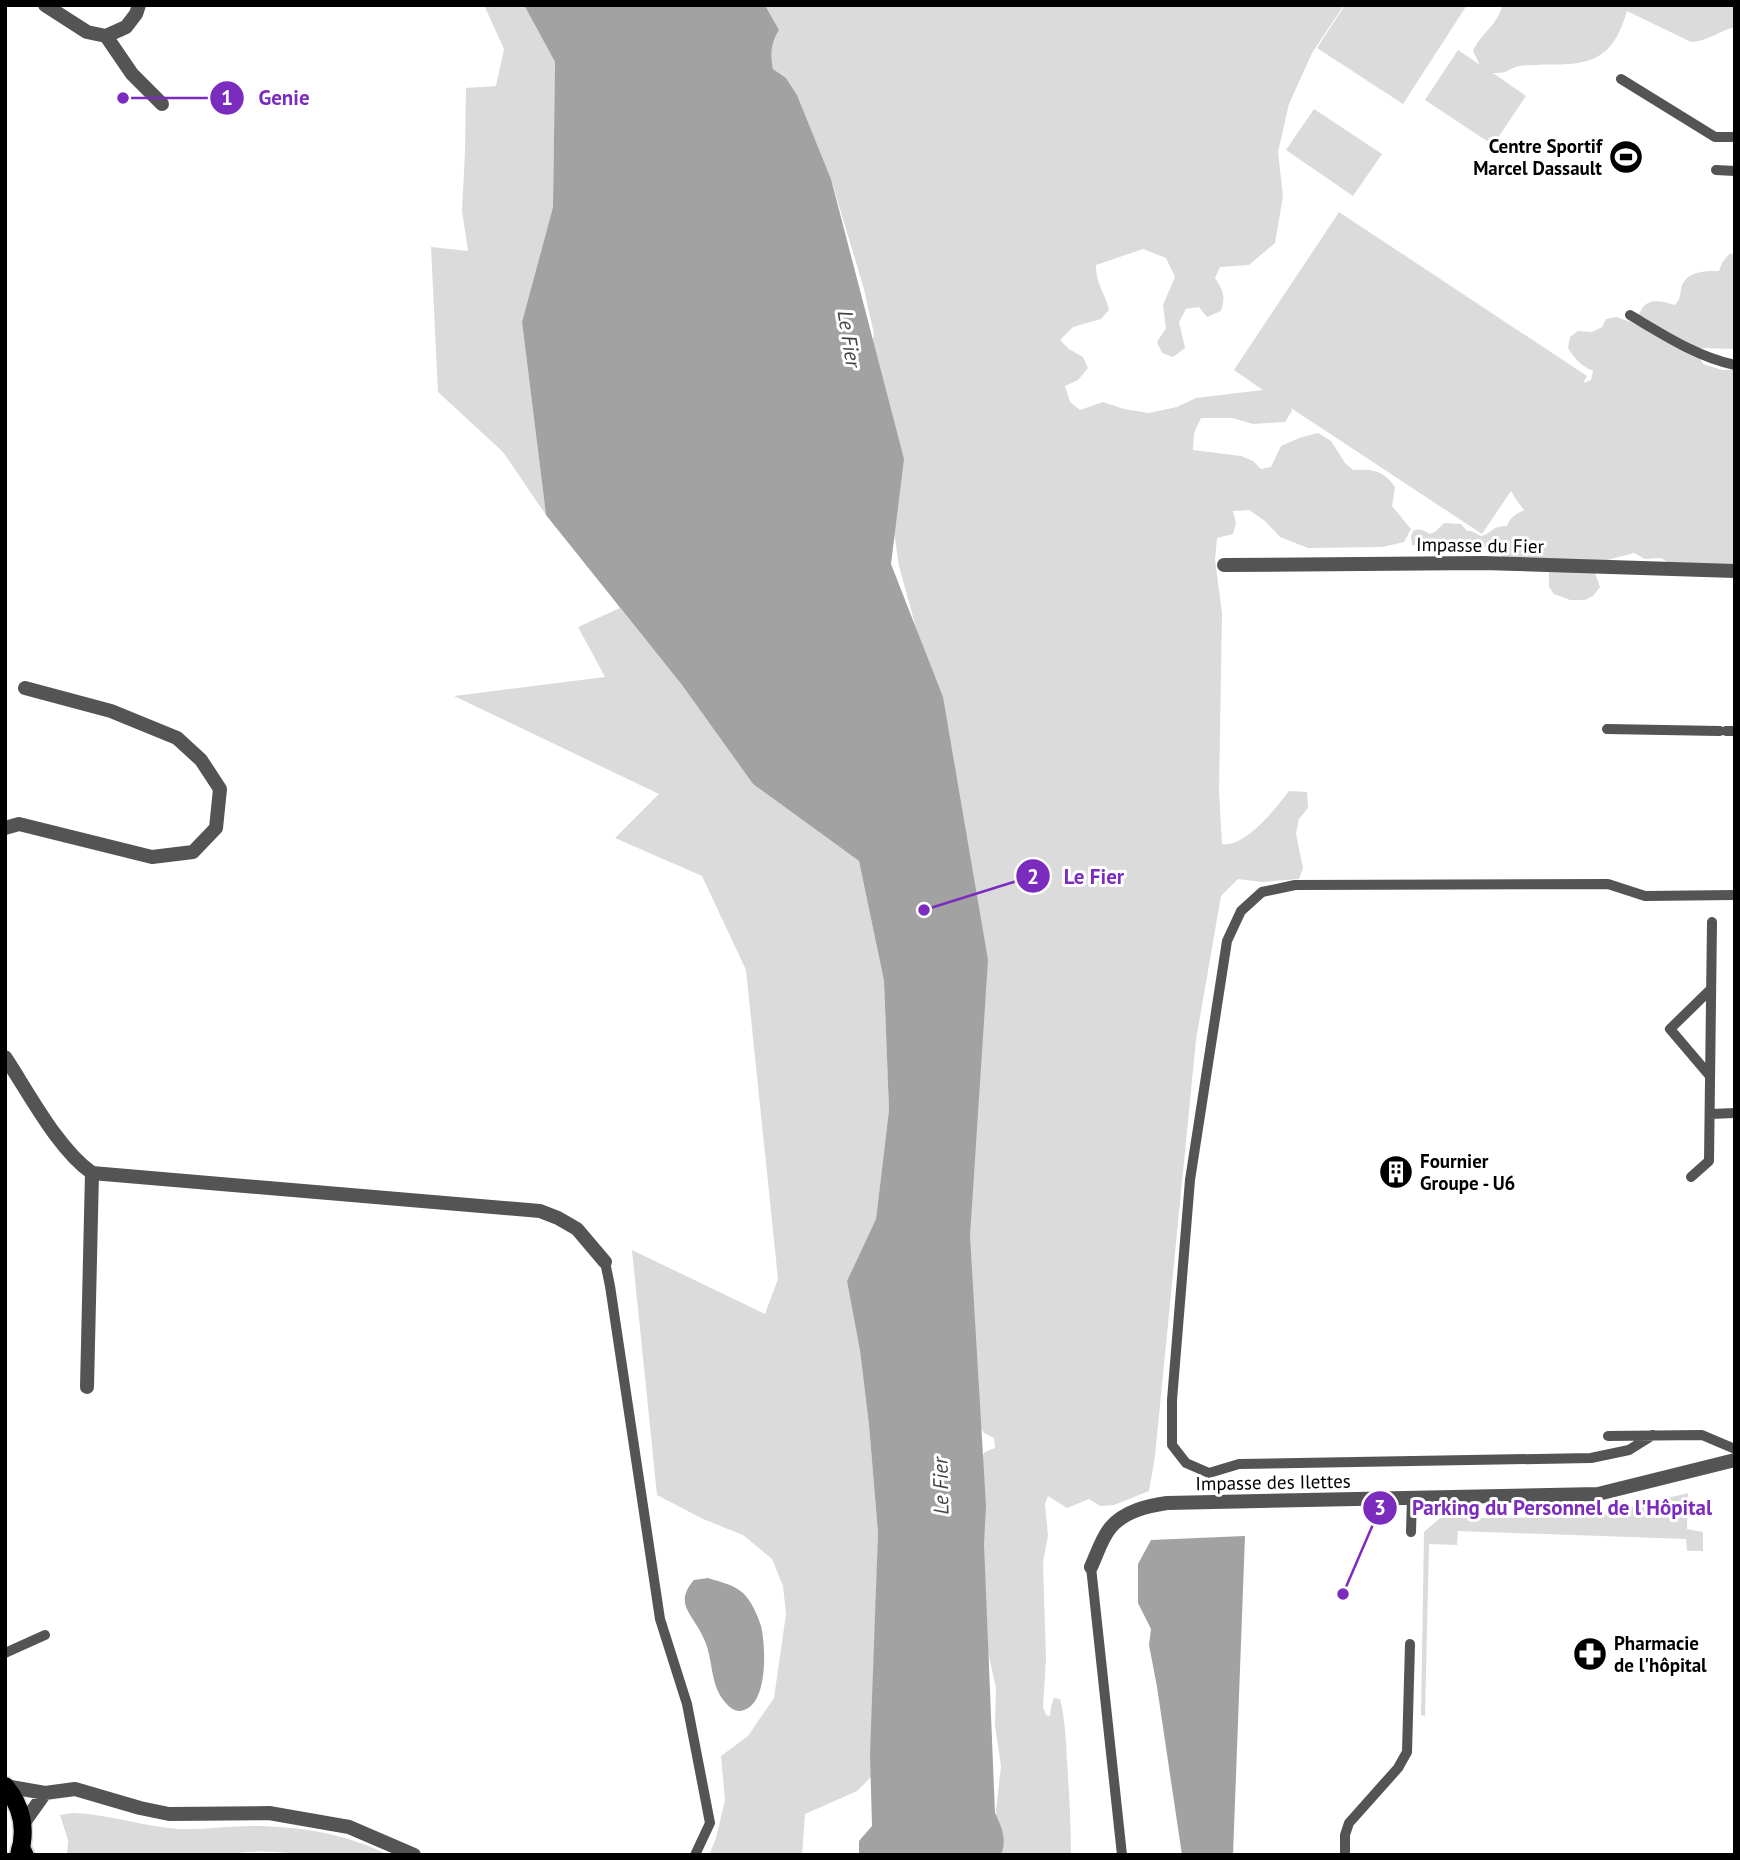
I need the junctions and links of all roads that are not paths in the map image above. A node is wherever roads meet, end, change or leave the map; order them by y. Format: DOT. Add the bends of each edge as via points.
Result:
graph roads {
  1 [pos="45,5"];
  2 [pos="139,5"];
  3 [pos="106,36"];
  4 [pos="1621,79"];
  5 [pos="162,104"];
  6 [pos="1735,137"];
  7 [pos="1716,170"];
  8 [pos="1735,171"];
  9 [pos="1630,315"];
  10 [pos="1735,365"];
  11 [pos="1224,565"];
  12 [pos="1735,571"];
  13 [pos="25,688"];
  14 [pos="1606,729"];
  15 [pos="1727,731"];
  16 [pos="5,828"];
  17 [pos="1735,895"];
  18 [pos="1712,922"];
  19 [pos="1710,990"];
  20 [pos="5,1057"];
  21 [pos="1710,1076"];
  22 [pos="1735,1113"];
  23 [pos="1710,1114"];
  24 [pos="92,1173"];
  25 [pos="1691,1177"];
  26 [pos="605,1262"];
  27 [pos="87,1387"];
  28 [pos="1653,1435"];
  29 [pos="1608,1436"];
  30 [pos="1735,1449"];
  31 [pos="1735,1460"];
  32 [pos="1412,1498"];
  33 [pos="1411,1532"];
  34 [pos="1091,1567"];
  35 [pos="45,1635"];
  36 [pos="1409,1644"];
  37 [pos="5,1653"];
  38 [pos="5,1786"];
  39 [pos="45,1793"];
  40 [pos="23,1824"];
  41 [pos="21,1853"];
  42 [pos="414,1855"];
  43 [pos="695,1855"];
  44 [pos="1122,1855"];
  45 [pos="1345,1855"];
  1 -- 3 [label="street" via="87,32"];
  2 -- 3 [label="street" via="126,27"];
  3 -- 5 [label="street" via="132,74"];
  4 -- 6 [label="lane" via="1715,137"];
  7 -- 8 [label="lane"];
  9 -- 10 [label="lane" via="1667,337"];
  11 -- 12 [label="street, Impasse du Fier" via="1482,564"];
  13 -- 16 [label="street" via="111,711 177,738 201,761 220,789 216,828 193,852 152,857 19,824"];
  14 -- 15 [label="lane"];
  17 -- 28 [label="lane" via="1645,896 1608,884 1295,885 1262,892 1241,911 1227,941 1190,1180 1172,1400 1172,1445 1186,1463 1209,1474 1238,1464 1591,1458 1629,1450"];
  18 -- 19 [label="lane"];
  19 -- 21 [label="lane"];
  19 -- 21 [label="lane" via="1670,1029"];
  20 -- 24 [label="street" via="61,1143"];
  21 -- 23 [label="lane"];
  22 -- 23 [label="lane"];
  23 -- 25 [label="lane" via="1709,1161"];
  24 -- 26 [label="street" via="540,1211 577,1229"];
  24 -- 27 [label="street"];
  26 -- 43 [label="lane" via="660,1619 687,1704 710,1823"];
  28 -- 29 [label="lane"];
  28 -- 30 [label="lane" via="1702,1435"];
  31 -- 32 [label="street, Impasse des Ilettes" via="1598,1494"];
  32 -- 33 [label="lane"];
  32 -- 34 [label="street, Impasse des Ilettes" via="1150,1505 1112,1525"];
  34 -- 44 [label="lane"];
  35 -- 37 [label="lane"];
  36 -- 45 [label="lane" via="1406,1752 1398,1768 1349,1823"];
  38 -- 39 [label="street"];
  38 -- 40 [label="main road"];
  39 -- 40 [label="street"];
  39 -- 42 [label="street" via="75,1789 169,1814 269,1813 349,1827"];
  40 -- 41 [label="main road"];
}
